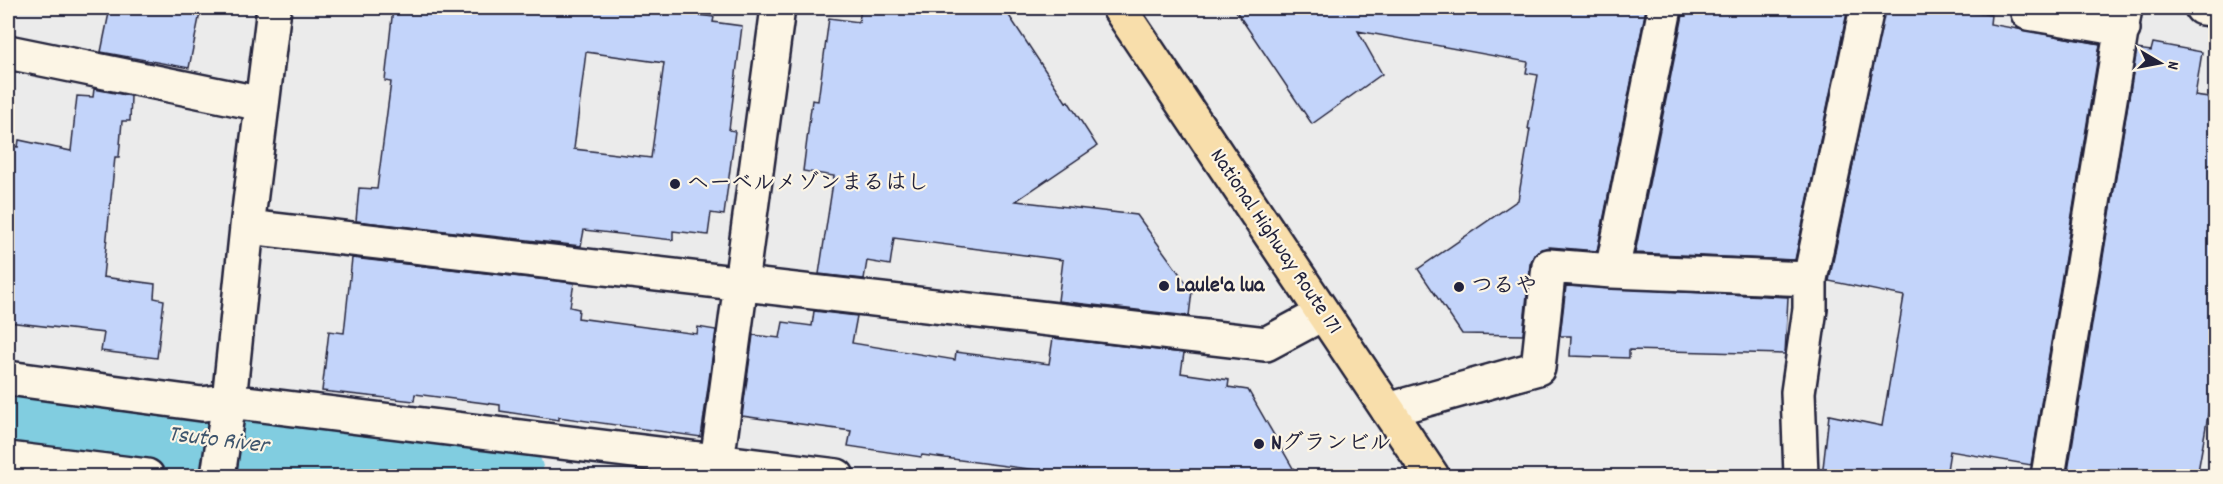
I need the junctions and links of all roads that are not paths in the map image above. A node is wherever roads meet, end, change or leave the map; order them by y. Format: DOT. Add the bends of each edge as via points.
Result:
graph roads {
  1 [pos="273,8"];
  2 [pos="778,8"];
  3 [pos="1119,8"];
  4 [pos="1665,8"];
  5 [pos="1867,8"];
  6 [pos="2029,8"];
  7 [pos="2202,8"];
  8 [pos="2216,10"];
  9 [pos="2124,18"];
  10 [pos="8,52"];
  11 [pos="262,104"];
  12 [pos="247,227"];
  13 [pos="1612,271"];
  14 [pos="1810,279"];
  15 [pos="740,284"];
  16 [pos="1322,314"];
  17 [pos="8,378"];
  18 [pos="228,407"];
  19 [pos="1388,410"];
  20 [pos="8,459"];
  21 [pos="717,462"];
  22 [pos="218,472"];
  23 [pos="147,477"];
  24 [pos="837,477"];
  25 [pos="1432,477"];
  26 [pos="1801,477"];
  27 [pos="2048,477"];
  1 -- 11 [label="street"];
  2 -- 15 [label="street"];
  3 -- 16 [label="highway, National Highway Route 171"];
  4 -- 13 [label="street"];
  5 -- 14 [label="street"];
  6 -- 9 [label="street" via="2028,13"];
  7 -- 8 [label="street"];
  9 -- 27 [label="street"];
  10 -- 11 [label="street"];
  11 -- 12 [label="street"];
  12 -- 15 [label="street"];
  12 -- 18 [label="street"];
  13 -- 14 [label="street"];
  13 -- 19 [label="street" via="1549,266 1538,368"];
  14 -- 26 [label="street" via="1810,309 1798,392"];
  15 -- 16 [label="street" via="1266,344"];
  15 -- 21 [label="street"];
  16 -- 19 [label="highway, National Highway Route 171"];
  17 -- 18 [label="street"];
  18 -- 21 [label="street"];
  18 -- 22 [label="street"];
  19 -- 25 [label="highway, National Highway Route 171"];
  20 -- 23 [label="street"];
  21 -- 24 [label="street"];
}
